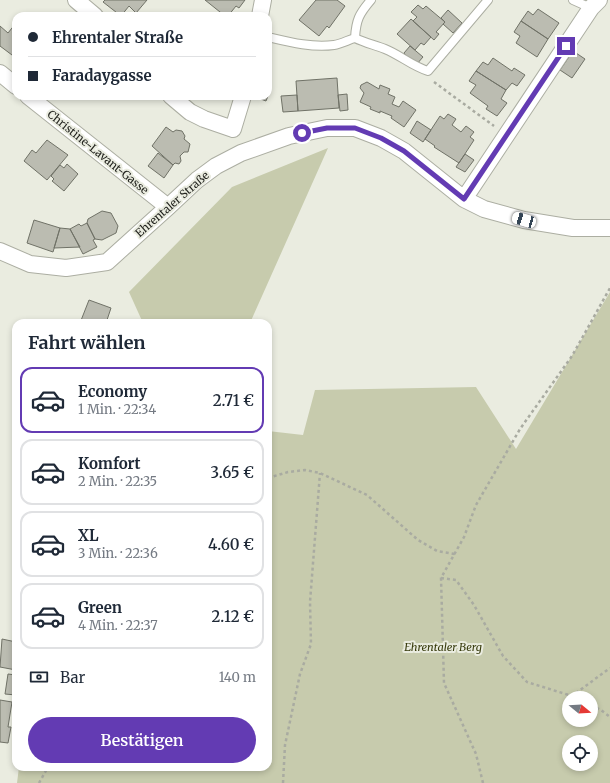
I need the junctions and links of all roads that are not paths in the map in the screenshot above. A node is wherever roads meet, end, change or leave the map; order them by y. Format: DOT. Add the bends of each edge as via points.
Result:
graph roads {
  1 [pos="77,0"];
  2 [pos="263,0"];
  3 [pos="371,0"];
  4 [pos="488,0"];
  5 [pos="573,0"];
  6 [pos="595,4"];
  7 [pos="90,12"];
  8 [pos="261,12"];
  9 [pos="272,37"];
  10 [pos="355,38"];
  11 [pos="0,73"];
  12 [pos="12,83"];
  13 [pos="33,100"];
  14 [pos="176,100"];
  15 [pos="242,100"];
  16 [pos="233,129"];
  17 [pos="241,154"];
  18 [pos="464,199"];
  19 [pos="168,208"];
  20 [pos="610,228"];
  21 [pos="0,251"];
  1 -- 7 [label="street"];
  2 -- 8 [label="street"];
  3 -- 10 [label="lane" via="360,14"];
  4 -- 10 [label="lane" via="428,71 417,68 384,48"];
  5 -- 6 [label="lane"];
  6 -- 18 [label="street"];
  9 -- 10 [label="lane" via="313,46 335,45"];
  11 -- 12 [label="street"];
  13 -- 19 [label="street, Christine-Lavant-Gasse"];
  14 -- 16 [label="street" via="190,112"];
  15 -- 16 [label="street"];
  16 -- 17 [label="street"];
  17 -- 18 [label="street, Ehrentaler Straße" via="289,136 327,128 355,128 404,151"];
  17 -- 19 [label="street, Ehrentaler Straße" via="216,166 197,180"];
  18 -- 20 [label="street, Ehrentaler Straße" via="484,209 524,220 573,228"];
  19 -- 21 [label="street, Ehrentaler Straße" via="106,262 66,268 30,264"];
}
